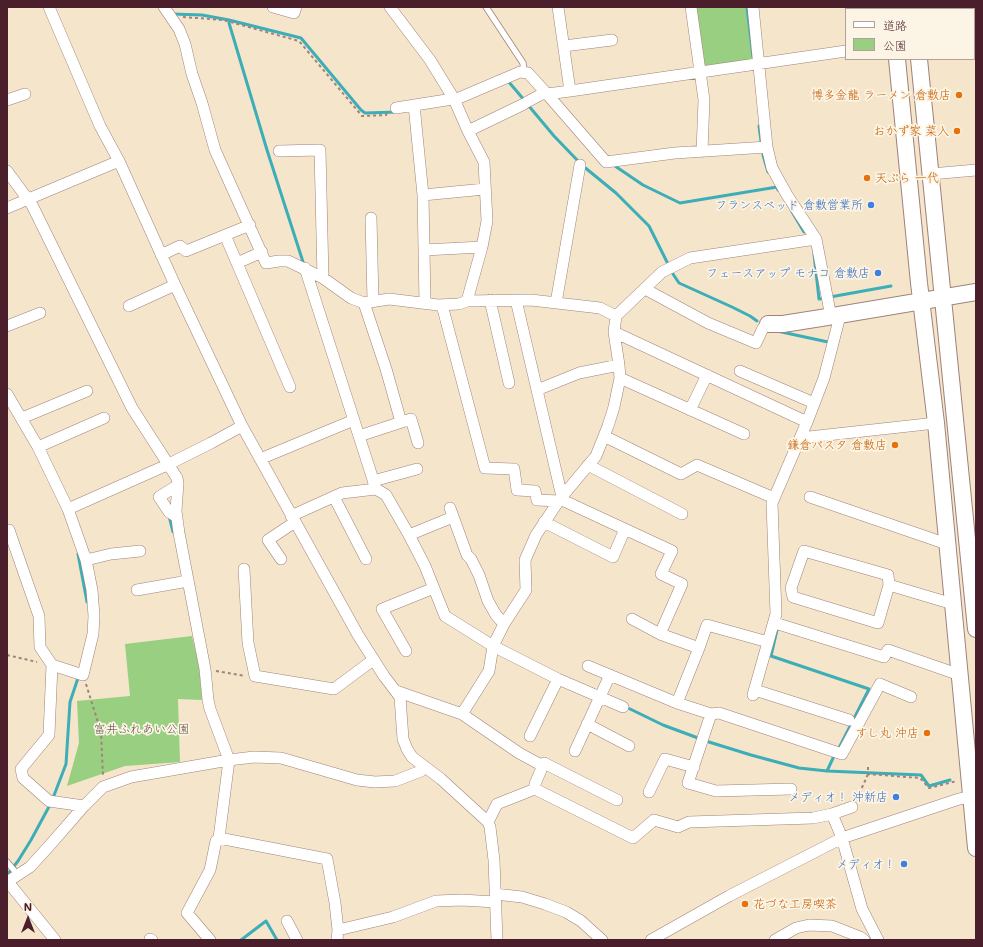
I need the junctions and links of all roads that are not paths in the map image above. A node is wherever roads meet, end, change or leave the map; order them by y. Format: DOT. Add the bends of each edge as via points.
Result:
graph roads {
  1 [pos="49,7"];
  2 [pos="273,7"];
  3 [pos="296,7"];
  4 [pos="390,7"];
  5 [pos="486,7"];
  6 [pos="558,7"];
  7 [pos="691,7"];
  8 [pos="753,7"];
  9 [pos="167,12"];
  10 [pos="612,40"];
  11 [pos="564,46"];
  12 [pos="845,51"];
  13 [pos="897,60"];
  14 [pos="919,60"];
  15 [pos="756,65"];
  16 [pos="524,72"];
  17 [pos="701,73"];
  18 [pos="570,91"];
  19 [pos="25,94"];
  20 [pos="547,94"];
  21 [pos="454,98"];
  22 [pos="7,100"];
  23 [pos="414,105"];
  24 [pos="391,111"];
  25 [pos="468,131"];
  26 [pos="767,147"];
  27 [pos="279,151"];
  28 [pos="702,152"];
  29 [pos="116,162"];
  30 [pos="580,165"];
  31 [pos="976,170"];
  32 [pos="7,171"];
  33 [pos="931,174"];
  34 [pos="485,189"];
  35 [pos="423,195"];
  36 [pos="30,199"];
  37 [pos="7,208"];
  38 [pos="371,218"];
  39 [pos="250,225"];
  40 [pos="225,235"];
  41 [pos="816,239"];
  42 [pos="482,247"];
  43 [pos="424,250"];
  44 [pos="262,252"];
  45 [pos="161,255"];
  46 [pos="237,263"];
  47 [pos="305,268"];
  48 [pos="323,278"];
  49 [pos="173,286"];
  50 [pos="645,289"];
  51 [pos="976,292"];
  52 [pos="942,298"];
  53 [pos="490,300"];
  54 [pos="516,300"];
  55 [pos="467,301"];
  56 [pos="368,302"];
  57 [pos="921,302"];
  58 [pos="425,303"];
  59 [pos="556,303"];
  60 [pos="442,305"];
  61 [pos="129,306"];
  62 [pos="40,313"];
  63 [pos="616,316"];
  64 [pos="835,316"];
  65 [pos="768,324"];
  66 [pos="7,326"];
  67 [pos="614,332"];
  68 [pos="619,365"];
  69 [pos="740,371"];
  70 [pos="707,375"];
  71 [pos="620,378"];
  72 [pos="509,383"];
  73 [pos="290,387"];
  74 [pos="537,390"];
  75 [pos="87,391"];
  76 [pos="7,394"];
  77 [pos="814,403"];
  78 [pos="690,410"];
  79 [pos="22,418"];
  80 [pos="104,418"];
  81 [pos="354,420"];
  82 [pos="401,422"];
  83 [pos="807,422"];
  84 [pos="936,423"];
  85 [pos="240,427"];
  86 [pos="744,434"];
  87 [pos="359,436"];
  88 [pos="604,436"];
  89 [pos="800,438"];
  90 [pos="418,443"];
  91 [pos="38,447"];
  92 [pos="260,459"];
  93 [pos="170,463"];
  94 [pos="588,465"];
  95 [pos="417,469"];
  96 [pos="178,482"];
  97 [pos="375,485"];
  98 [pos="334,497"];
  99 [pos="774,498"];
  100 [pos="810,498"];
  101 [pos="561,499"];
  102 [pos="68,509"];
  103 [pos="682,514"];
  104 [pos="177,517"];
  105 [pos="292,522"];
  106 [pos="544,522"];
  107 [pos="625,529"];
  108 [pos="9,530"];
  109 [pos="409,535"];
  110 [pos="947,544"];
  111 [pos="140,551"];
  112 [pos="281,559"];
  113 [pos="366,559"];
  114 [pos="86,560"];
  115 [pos="244,569"];
  116 [pos="184,581"];
  117 [pos="889,585"];
  118 [pos="434,588"];
  119 [pos="137,590"];
  120 [pos="953,604"];
  121 [pos="632,619"];
  122 [pos="775,623"];
  123 [pos="504,624"];
  124 [pos="976,629"];
  125 [pos="660,634"];
  126 [pos="768,642"];
  127 [pos="494,646"];
  128 [pos="698,648"];
  129 [pos="406,651"];
  130 [pos="371,662"];
  131 [pos="52,666"];
  132 [pos="588,666"];
  133 [pos="610,675"];
  134 [pos="960,675"];
  135 [pos="558,679"];
  136 [pos="396,691"];
  137 [pos="600,696"];
  138 [pos="911,697"];
  139 [pos="677,703"];
  140 [pos="623,707"];
  141 [pos="462,714"];
  142 [pos="712,714"];
  143 [pos="849,720"];
  144 [pos="588,724"];
  145 [pos="530,736"];
  146 [pos="629,746"];
  147 [pos="575,751"];
  148 [pos="225,760"];
  149 [pos="543,767"];
  150 [pos="423,768"];
  151 [pos="694,768"];
  152 [pos="791,788"];
  153 [pos="535,789"];
  154 [pos="648,792"];
  155 [pos="974,796"];
  156 [pos="617,800"];
  157 [pos="84,806"];
  158 [pos="852,807"];
  159 [pos="832,814"];
  160 [pos="488,822"];
  161 [pos="219,838"];
  162 [pos="842,838"];
  163 [pos="976,848"];
  164 [pos="8,864"];
  165 [pos="17,875"];
  166 [pos="7,882"];
  167 [pos="495,898"];
  168 [pos="286,921"];
  169 [pos="337,935"];
  170 [pos="55,940"];
  171 [pos="210,940"];
  172 [pos="297,940"];
  173 [pos="497,940"];
  174 [pos="602,940"];
  175 [pos="651,940"];
  176 [pos="775,940"];
  177 [pos="864,940"];
  178 [pos="878,940"];
  1 -- 29 [label="street"];
  2 -- 3 [label="street" via="294,13"];
  4 -- 21 [label="street" via="430,60"];
  5 -- 16 [label="lane" via="523,62"];
  6 -- 11 [label="street"];
  7 -- 17 [label="street"];
  8 -- 15 [label="street"];
  9 -- 39 [label="street" via="179,29 185,44 215,150"];
  10 -- 11 [label="street"];
  11 -- 18 [label="street"];
  12 -- 15 [label="street"];
  13 -- 57 [label="street"];
  14 -- 33 [label="street"];
  15 -- 17 [label="street"];
  15 -- 26 [label="street"];
  16 -- 20 [label="street" via="528,73"];
  16 -- 21 [label="street"];
  17 -- 18 [label="street"];
  17 -- 28 [label="street" via="704,100"];
  18 -- 20 [label="street"];
  19 -- 22 [label="street"];
  20 -- 25 [label="street" via="542,94"];
  20 -- 28 [label="street" via="606,162"];
  21 -- 23 [label="street"];
  21 -- 25 [label="street"];
  23 -- 24 [label="street"];
  23 -- 35 [label="street"];
  25 -- 34 [label="street" via="484,162"];
  26 -- 28 [label="street"];
  26 -- 41 [label="street" via="772,168"];
  27 -- 48 [label="street" via="320,150"];
  29 -- 36 [label="street"];
  29 -- 45 [label="street"];
  30 -- 59 [label="street"];
  31 -- 33 [label="street"];
  32 -- 36 [label="street"];
  33 -- 52 [label="street"];
  34 -- 35 [label="street"];
  34 -- 42 [label="street" via="487,221"];
  35 -- 43 [label="street"];
  36 -- 37 [label="street"];
  36 -- 93 [label="street" via="129,403"];
  38 -- 56 [label="street"];
  39 -- 40 [label="street"];
  39 -- 44 [label="street"];
  40 -- 45 [label="street" via="186,251 180,246"];
  40 -- 46 [label="street"];
  41 -- 50 [label="street" via="690,258 662,272"];
  41 -- 64 [label="street" via="827,297"];
  42 -- 43 [label="street"];
  42 -- 55 [label="street"];
  43 -- 58 [label="street"];
  44 -- 46 [label="street"];
  44 -- 47 [label="street" via="266,263 288,261"];
  45 -- 49 [label="street"];
  46 -- 73 [label="street"];
  47 -- 48 [label="street"];
  47 -- 81 [label="street"];
  48 -- 56 [label="street" via="351,298"];
  49 -- 61 [label="street"];
  49 -- 85 [label="street"];
  50 -- 63 [label="street"];
  50 -- 65 [label="street" via="708,323 756,343 763,328"];
  51 -- 52 [label="street"];
  52 -- 57 [label="street"];
  52 -- 124 [label="street"];
  53 -- 54 [label="street"];
  53 -- 55 [label="street"];
  53 -- 72 [label="street"];
  54 -- 59 [label="street"];
  54 -- 74 [label="street"];
  55 -- 60 [label="street"];
  56 -- 58 [label="street" via="389,299"];
  56 -- 82 [label="street"];
  57 -- 64 [label="street"];
  57 -- 84 [label="street"];
  58 -- 60 [label="street"];
  59 -- 63 [label="street" via="600,308"];
  60 -- 101 [label="street" via="485,468 514,469 517,490 535,491 537,500"];
  62 -- 66 [label="street"];
  63 -- 67 [label="street"];
  64 -- 65 [label="street"];
  64 -- 77 [label="street" via="824,378"];
  67 -- 68 [label="street"];
  67 -- 70 [label="street"];
  68 -- 71 [label="street"];
  68 -- 74 [label="street" via="579,373"];
  69 -- 77 [label="street"];
  70 -- 78 [label="street"];
  70 -- 83 [label="street"];
  71 -- 78 [label="street"];
  71 -- 88 [label="street"];
  74 -- 101 [label="street"];
  75 -- 79 [label="street"];
  76 -- 79 [label="street"];
  77 -- 83 [label="street"];
  78 -- 86 [label="street"];
  79 -- 91 [label="street"];
  80 -- 91 [label="street"];
  81 -- 87 [label="street"];
  81 -- 92 [label="street"];
  82 -- 87 [label="street"];
  82 -- 90 [label="street" via="411,419"];
  83 -- 89 [label="street"];
  84 -- 89 [label="street"];
  84 -- 110 [label="street"];
  85 -- 92 [label="street"];
  85 -- 93 [label="street"];
  87 -- 97 [label="street"];
  88 -- 94 [label="street" via="596,456"];
  88 -- 99 [label="street" via="681,474 697,465"];
  89 -- 99 [label="street"];
  91 -- 102 [label="street"];
  92 -- 105 [label="street"];
  93 -- 96 [label="street"];
  93 -- 102 [label="street"];
  94 -- 101 [label="street"];
  94 -- 103 [label="street"];
  95 -- 97 [label="street"];
  96 -- 104 [label="street"];
  96 -- 104 [label="street" via="159,497 169,512"];
  97 -- 98 [label="street"];
  97 -- 109 [label="street" via="386,495"];
  98 -- 105 [label="street"];
  98 -- 113 [label="street"];
  99 -- 122 [label="street" via="772,503"];
  100 -- 110 [label="street"];
  101 -- 106 [label="street"];
  101 -- 107 [label="street"];
  102 -- 114 [label="street"];
  104 -- 116 [label="street"];
  105 -- 112 [label="street" via="268,540"];
  105 -- 130 [label="street"];
  106 -- 107 [label="street" via="613,557"];
  106 -- 123 [label="street" via="525,560 526,590"];
  107 -- 125 [label="street" via="672,551 662,574 682,584"];
  108 -- 131 [label="street" via="39,616 40,646"];
  109 -- 118 [label="street"];
  109 -- 123 [label="street" via="452,513 467,555 479,575 488,600"];
  110 -- 120 [label="street"];
  111 -- 114 [label="street"];
  114 -- 131 [label="street" via="94,616 93,634 83,675"];
  115 -- 130 [label="street" via="248,643 255,676 334,689"];
  116 -- 119 [label="street"];
  116 -- 148 [label="street" via="205,669 210,709"];
  117 -- 117 [label="street" via="888,576 804,551 791,588 793,596 878,623"];
  117 -- 120 [label="street"];
  118 -- 127 [label="street" via="445,616"];
  118 -- 129 [label="street" via="382,609"];
  120 -- 134 [label="street"];
  121 -- 125 [label="street"];
  122 -- 126 [label="street"];
  122 -- 134 [label="street" via="884,657 888,650"];
  123 -- 127 [label="street"];
  125 -- 128 [label="street"];
  126 -- 128 [label="street" via="707,625"];
  126 -- 143 [label="street" via="754,692"];
  127 -- 135 [label="street"];
  127 -- 141 [label="street" via="489,671"];
  128 -- 139 [label="street"];
  130 -- 136 [label="street"];
  131 -- 157 [label="street" via="48,735 21,769 23,778 51,802"];
  132 -- 133 [label="street"];
  133 -- 137 [label="street"];
  133 -- 139 [label="street"];
  134 -- 155 [label="street"];
  135 -- 137 [label="street"];
  135 -- 145 [label="street"];
  136 -- 141 [label="street"];
  136 -- 150 [label="street" via="400,697 403,739 409,753"];
  137 -- 140 [label="street"];
  137 -- 144 [label="street"];
  138 -- 142 [label="street" via="880,684 842,754 719,713"];
  139 -- 142 [label="street"];
  141 -- 149 [label="street"];
  142 -- 151 [label="street"];
  144 -- 146 [label="street"];
  144 -- 147 [label="street"];
  148 -- 150 [label="street" via="281,758 357,780 375,782 395,780"];
  148 -- 157 [label="street" via="131,777 103,787"];
  148 -- 161 [label="street"];
  149 -- 153 [label="street"];
  149 -- 156 [label="street" via="544,763"];
  150 -- 160 [label="street"];
  151 -- 152 [label="street" via="688,783 716,791"];
  151 -- 154 [label="street" via="665,759"];
  153 -- 159 [label="street" via="633,838 654,820 678,827 690,822 813,818"];
  153 -- 160 [label="street" via="497,804"];
  155 -- 162 [label="street"];
  155 -- 163 [label="street"];
  157 -- 165 [label="street" via="30,867"];
  158 -- 159 [label="street"];
  159 -- 162 [label="street"];
  160 -- 167 [label="street"];
  161 -- 169 [label="street" via="327,858 335,903"];
  161 -- 171 [label="street" via="216,841 210,870 187,913"];
  162 -- 175 [label="street" via="735,892"];
  162 -- 178 [label="street" via="862,909"];
  164 -- 165 [label="lane"];
  165 -- 166 [label="street"];
  166 -- 170 [label="street"];
  167 -- 169 [label="street" via="436,901"];
  167 -- 173 [label="street"];
  167 -- 174 [label="street" via="522,897 559,909 581,921"];
  168 -- 172 [label="street"];
  176 -- 177 [label="street" via="796,928 809,925 832,926"];
}
